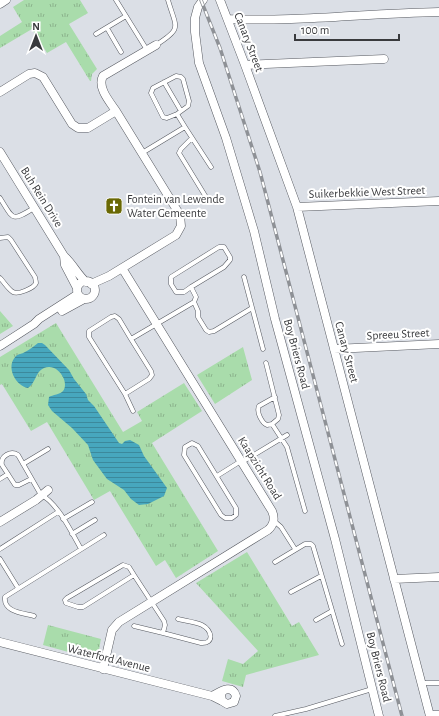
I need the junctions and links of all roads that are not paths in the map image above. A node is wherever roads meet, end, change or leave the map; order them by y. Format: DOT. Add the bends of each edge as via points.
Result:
graph roads {
  1 [pos="6,0"];
  2 [pos="116,0"];
  3 [pos="168,0"];
  4 [pos="203,0"];
  5 [pos="220,0"];
  6 [pos="0,4"];
  7 [pos="439,12"];
  8 [pos="126,16"];
  9 [pos="228,19"];
  10 [pos="107,28"];
  11 [pos="96,34"];
  12 [pos="156,45"];
  13 [pos="147,50"];
  14 [pos="121,52"];
  15 [pos="384,59"];
  16 [pos="245,65"];
  17 [pos="164,82"];
  18 [pos="0,92"];
  19 [pos="116,111"];
  20 [pos="179,113"];
  21 [pos="185,128"];
  22 [pos="192,138"];
  23 [pos="0,152"];
  24 [pos="142,153"];
  25 [pos="211,167"];
  26 [pos="0,198"];
  27 [pos="439,201"];
  28 [pos="209,202"];
  29 [pos="297,207"];
  30 [pos="35,208"];
  31 [pos="0,238"];
  32 [pos="64,256"];
  33 [pos="122,268"];
  34 [pos="244,277"];
  35 [pos="0,278"];
  36 [pos="90,286"];
  37 [pos="191,287"];
  38 [pos="80,294"];
  39 [pos="194,302"];
  40 [pos="252,308"];
  41 [pos="157,324"];
  42 [pos="131,339"];
  43 [pos="439,344"];
  44 [pos="0,346"];
  45 [pos="263,349"];
  46 [pos="334,349"];
  47 [pos="266,363"];
  48 [pos="125,394"];
  49 [pos="275,397"];
  50 [pos="133,410"];
  51 [pos="272,424"];
  52 [pos="287,435"];
  53 [pos="282,438"];
  54 [pos="48,449"];
  55 [pos="242,462"];
  56 [pos="23,464"];
  57 [pos="8,474"];
  58 [pos="217,476"];
  59 [pos="31,478"];
  60 [pos="0,479"];
  61 [pos="44,493"];
  62 [pos="92,502"];
  63 [pos="305,511"];
  64 [pos="58,512"];
  65 [pos="63,519"];
  66 [pos="95,520"];
  67 [pos="274,521"];
  68 [pos="0,522"];
  69 [pos="72,534"];
  70 [pos="104,535"];
  71 [pos="0,549"];
  72 [pos="81,549"];
  73 [pos="295,549"];
  74 [pos="0,559"];
  75 [pos="275,562"];
  76 [pos="134,575"];
  77 [pos="321,576"];
  78 [pos="439,577"];
  79 [pos="394,579"];
  80 [pos="18,588"];
  81 [pos="291,592"];
  82 [pos="151,602"];
  83 [pos="332,611"];
  84 [pos="34,616"];
  85 [pos="178,619"];
  86 [pos="316,620"];
  87 [pos="134,626"];
  88 [pos="163,633"];
  89 [pos="0,642"];
  90 [pos="342,644"];
  91 [pos="102,668"];
  92 [pos="439,682"];
  93 [pos="422,683"];
  94 [pos="372,689"];
  95 [pos="223,691"];
  96 [pos="212,696"];
  97 [pos="222,701"];
  98 [pos="439,714"];
  99 [pos="430,715"];
  100 [pos="275,716"];
  101 [pos="379,716"];
  1 -- 6 [label="street"];
  2 -- 8 [label="lane"];
  3 -- 12 [label="lane" via="175,29 170,36"];
  4 -- 94 [label="street, Boy Briers Road" via="198,7 194,32 200,63 254,231"];
  5 -- 9 [label="street, Canary Street"];
  7 -- 9 [label="street"];
  8 -- 10 [label="lane"];
  8 -- 13 [label="lane"];
  9 -- 16 [label="street, Canary Street"];
  10 -- 11 [label="lane"];
  10 -- 14 [label="lane"];
  12 -- 13 [label="street"];
  13 -- 19 [label="street" via="102,78 102,89"];
  15 -- 16 [label="street"];
  16 -- 29 [label="street, Canary Street"];
  17 -- 20 [label="lane"];
  17 -- 20 [label="lane" via="176,76 183,79 189,101 188,106"];
  17 -- 20 [label="lane" via="153,88 151,95 163,116 169,118"];
  18 -- 19 [label="street" via="35,73 43,78 72,124 78,128 88,128"];
  19 -- 24 [label="street"];
  20 -- 21 [label="lane"];
  21 -- 22 [label="lane"];
  21 -- 24 [label="lane"];
  22 -- 25 [label="lane"];
  22 -- 28 [label="lane" via="179,153"];
  23 -- 30 [label="street, Buh Rein Drive"];
  24 -- 33 [label="street" via="180,215 182,226 176,235"];
  26 -- 30 [label="lane" via="10,215 15,218"];
  27 -- 29 [label="street, Suikerbekkie West Street"];
  29 -- 46 [label="street, Canary Street"];
  30 -- 32 [label="street, Buh Rein Drive"];
  31 -- 35 [label="lane" via="6,237 11,240 35,276 36,282 23,292 17,293"];
  32 -- 36 [label="street, Buh Rein Drive"];
  32 -- 38 [label="street, Buh Rein Drive" via="65,265"];
  33 -- 36 [label="street"];
  33 -- 41 [label="street, Kaapzicht Road"];
  34 -- 40 [label="lane"];
  36 -- 38 [label="street" via="80,284"];
  36 -- 38 [label="street" via="92,296"];
  37 -- 37 [label="lane" via="184,292 176,292 170,284 171,277 219,247 224,247 230,257 229,262"];
  37 -- 39 [label="lane" via="196,297"];
  38 -- 44 [label="street"];
  39 -- 40 [label="lane" via="199,319 210,332"];
  39 -- 41 [label="lane"];
  40 -- 45 [label="lane"];
  41 -- 42 [label="lane"];
  41 -- 55 [label="street, Kaapzicht Road"];
  42 -- 48 [label="lane" via="152,375"];
  42 -- 48 [label="lane" via="115,316 92,328 89,333 89,337"];
  43 -- 46 [label="street, Spreeu Street"];
  46 -- 79 [label="street, Canary Street"];
  47 -- 49 [label="lane"];
  48 -- 50 [label="lane"];
  49 -- 51 [label="lane" via="279,417"];
  49 -- 51 [label="lane" via="259,406 258,410 264,424"];
  51 -- 53 [label="lane"];
  52 -- 53 [label="lane"];
  53 -- 55 [label="lane"];
  53 -- 63 [label="lane" via="287,447"];
  54 -- 56 [label="lane"];
  55 -- 58 [label="lane"];
  55 -- 67 [label="street, Kaapzicht Road" via="272,511"];
  56 -- 57 [label="lane" via="15,453 2,458"];
  56 -- 59 [label="lane"];
  57 -- 59 [label="lane" via="17,486"];
  57 -- 60 [label="lane"];
  58 -- 58 [label="lane" via="236,508 232,518 221,515 184,455 185,447 192,443 196,445"];
  59 -- 61 [label="lane"];
  61 -- 64 [label="lane"];
  61 -- 68 [label="street"];
  62 -- 65 [label="lane"];
  64 -- 65 [label="lane"];
  64 -- 71 [label="lane"];
  65 -- 69 [label="lane"];
  66 -- 69 [label="lane"];
  67 -- 73 [label="lane"];
  67 -- 82 [label="street" via="268,530"];
  69 -- 72 [label="lane"];
  70 -- 72 [label="lane"];
  72 -- 80 [label="lane"];
  73 -- 75 [label="lane"];
  73 -- 77 [label="lane" via="307,543 311,544"];
  74 -- 80 [label="lane"];
  76 -- 76 [label="lane" via="83,607 65,602 67,598 122,565 128,566"];
  76 -- 82 [label="lane"];
  77 -- 81 [label="lane"];
  77 -- 83 [label="lane"];
  78 -- 79 [label="street"];
  79 -- 93 [label="street, Canary Street"];
  80 -- 84 [label="lane" via="6,597 6,604 11,610"];
  82 -- 88 [label="lane" via="164,621"];
  82 -- 91 [label="street" via="114,627"];
  83 -- 86 [label="lane"];
  83 -- 90 [label="lane"];
  85 -- 88 [label="lane" via="205,627 211,635 209,641 203,643"];
  87 -- 88 [label="lane"];
  89 -- 91 [label="street, Waterford Avenue"];
  91 -- 96 [label="street, Waterford Avenue"];
  92 -- 93 [label="lane"];
  93 -- 99 [label="street, Canary Street"];
  94 -- 100 [label="lane"];
  94 -- 101 [label="street, Boy Briers Road"];
  95 -- 96 [label="street"];
  95 -- 97 [label="street" via="220,697"];
  95 -- 97 [label="street" via="233,690 236,699 231,704"];
  96 -- 97 [label="street, Waterford Avenue"];
  98 -- 99 [label="street"];
}
